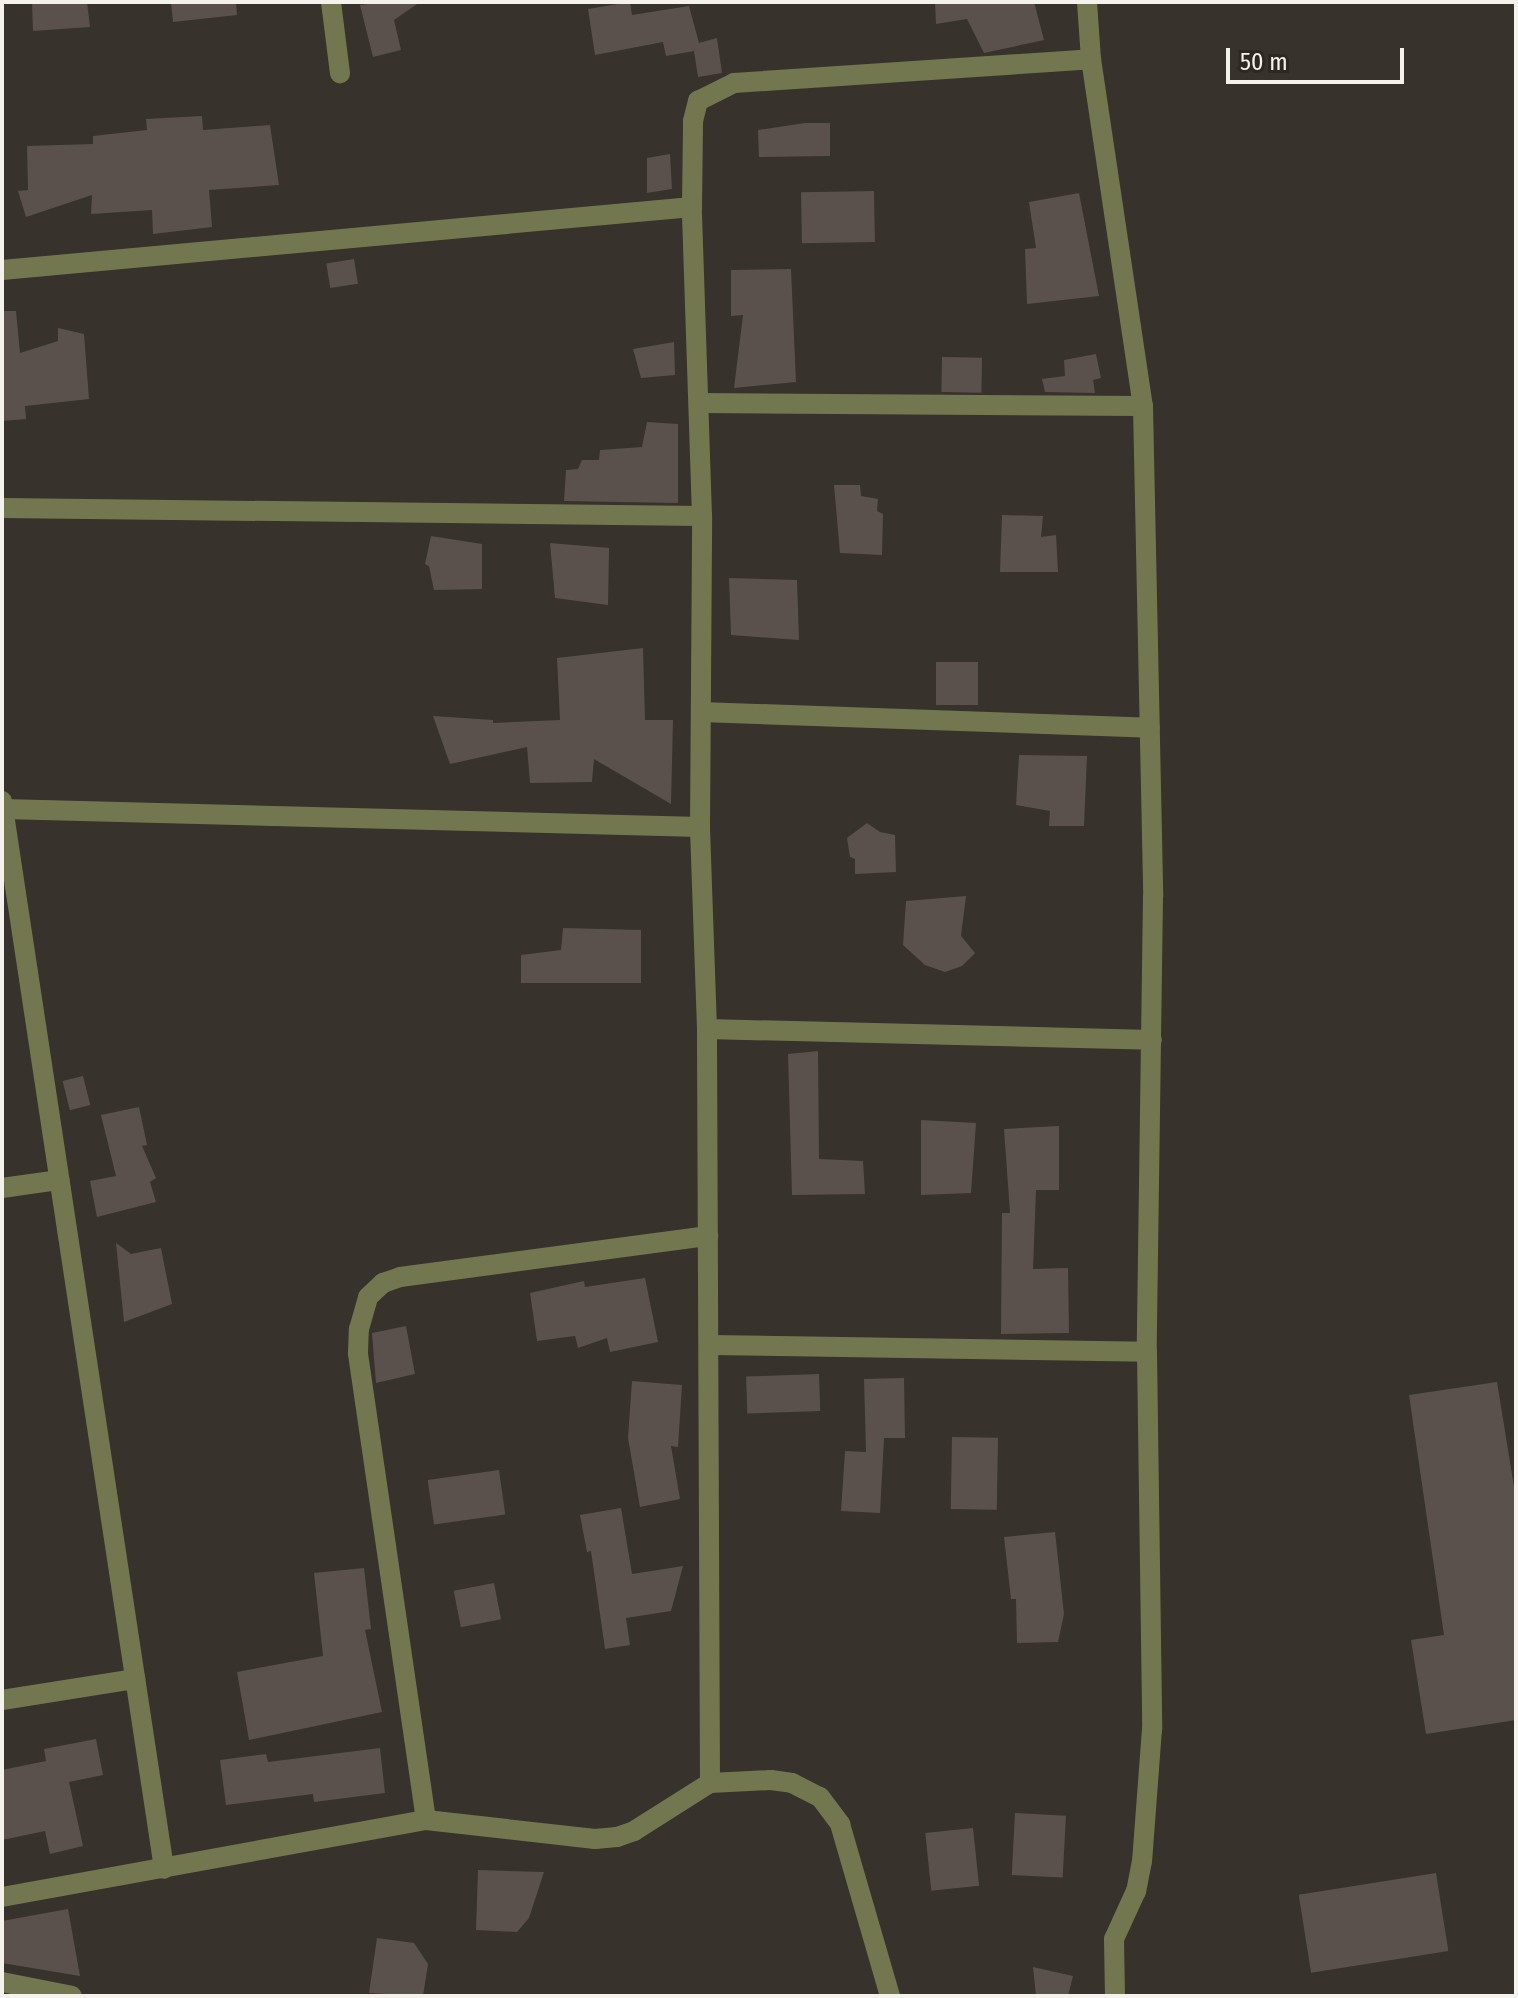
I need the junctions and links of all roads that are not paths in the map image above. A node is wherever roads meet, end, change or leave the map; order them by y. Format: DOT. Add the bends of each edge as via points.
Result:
graph roads {
  1 [pos="331,2"];
  2 [pos="1087,2"];
  3 [pos="1091,59"];
  4 [pos="340,73"];
  5 [pos="692,207"];
  6 [pos="2,270"];
  7 [pos="699,403"];
  8 [pos="1143,406"];
  9 [pos="2,508"];
  10 [pos="702,516"];
  11 [pos="701,712"];
  12 [pos="1150,728"];
  13 [pos="3,805"];
  14 [pos="700,827"];
  15 [pos="707,1029"];
  16 [pos="1152,1040"];
  17 [pos="59,1180"];
  18 [pos="2,1188"];
  19 [pos="708,1236"];
  20 [pos="710,1345"];
  21 [pos="1147,1352"];
  22 [pos="135,1679"];
  23 [pos="2,1700"];
  24 [pos="710,1783"];
  25 [pos="426,1820"];
  26 [pos="164,1869"];
  27 [pos="2,1897"];
  28 [pos="2,1982"];
  29 [pos="72,1996"];
  30 [pos="890,1996"];
  31 [pos="1115,1996"];
  1 -- 4 [label="street"];
  2 -- 3 [label="street"];
  3 -- 5 [label="street" via="755,81 716,90 698,101 693,121"];
  3 -- 8 [label="street"];
  5 -- 6 [label="street"];
  5 -- 7 [label="street"];
  7 -- 8 [label="street"];
  7 -- 10 [label="street"];
  8 -- 12 [label="street"];
  9 -- 10 [label="street"];
  10 -- 11 [label="street"];
  11 -- 12 [label="street"];
  11 -- 14 [label="street"];
  12 -- 16 [label="street"];
  13 -- 14 [label="street"];
  13 -- 17 [label="street"];
  14 -- 15 [label="street"];
  15 -- 16 [label="street"];
  15 -- 19 [label="street"];
  16 -- 21 [label="street"];
  17 -- 18 [label="street"];
  17 -- 22 [label="street"];
  19 -- 20 [label="street"];
  19 -- 25 [label="street" via="400,1277 368,1297 358,1353"];
  20 -- 21 [label="street"];
  20 -- 24 [label="street"];
  21 -- 31 [label="street" via="1152,1729 1142,1861 1136,1891 1114,1939"];
  22 -- 23 [label="street"];
  22 -- 26 [label="street"];
  24 -- 25 [label="street" via="617,1837"];
  24 -- 30 [label="street" via="771,1780 792,1783 820,1797 840,1824"];
  25 -- 26 [label="street"];
  26 -- 27 [label="street"];
  28 -- 29 [label="street"];
}
